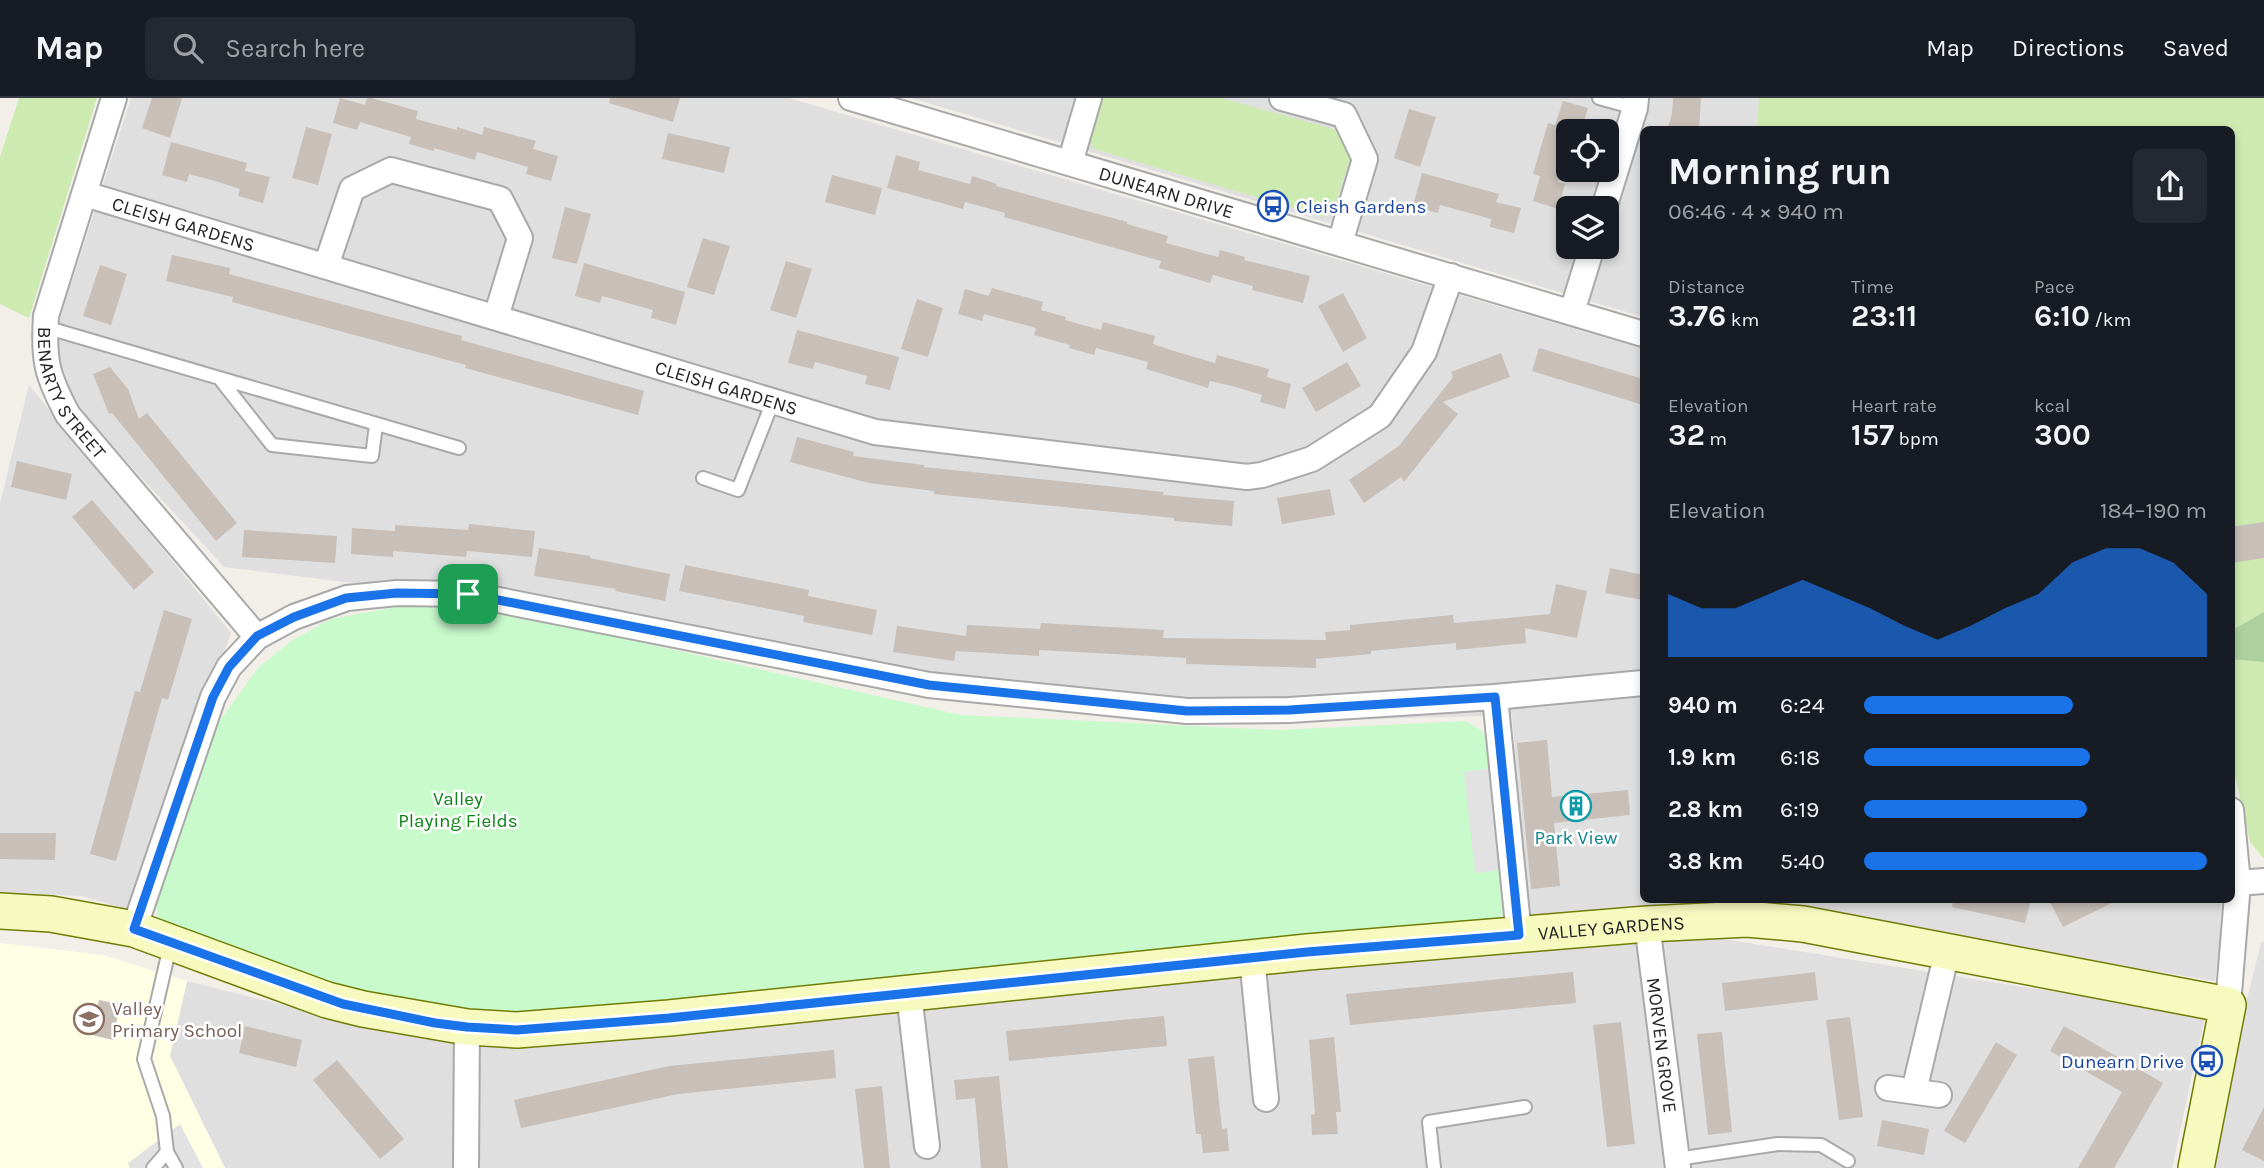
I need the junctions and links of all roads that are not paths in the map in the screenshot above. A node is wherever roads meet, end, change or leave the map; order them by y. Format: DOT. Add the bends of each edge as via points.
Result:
graph roads {
  1 [pos="114,98"];
  2 [pos="851,98"];
  3 [pos="1089,98"];
  4 [pos="1282,98"];
  5 [pos="1599,98"];
  6 [pos="1636,103"];
  7 [pos="1070,163"];
  8 [pos="85,194"];
  9 [pos="1608,196"];
  10 [pos="1340,243"];
  11 [pos="1588,259"];
  12 [pos="326,266"];
  13 [pos="1451,276"];
  14 [pos="1572,312"];
  15 [pos="496,317"];
  16 [pos="45,327"];
  17 [pos="1640,333"];
  18 [pos="220,379"];
  19 [pos="773,401"];
  20 [pos="376,425"];
  21 [pos="459,449"];
  22 [pos="703,478"];
  23 [pos="257,636"];
  24 [pos="1640,683"];
  25 [pos="1495,697"];
  26 [pos="2235,852"];
  27 [pos="2264,881"];
  28 [pos="2238,883"];
  29 [pos="0,911"];
  30 [pos="1647,924"];
  31 [pos="134,929"];
  32 [pos="1519,935"];
  33 [pos="171,943"];
  34 [pos="1947,952"];
  35 [pos="1251,958"];
  36 [pos="909,994"];
  37 [pos="2228,1006"];
  38 [pos="467,1027"];
  39 [pos="1888,1087"];
  40 [pos="1914,1091"];
  41 [pos="1939,1095"];
  42 [pos="1266,1098"];
  43 [pos="1525,1107"];
  44 [pos="927,1146"];
  45 [pos="167,1152"];
  46 [pos="1848,1161"];
  47 [pos="1678,1164"];
  48 [pos="153,1168"];
  49 [pos="176,1168"];
  50 [pos="467,1168"];
  51 [pos="1434,1168"];
  52 [pos="2196,1168"];
  1 -- 8 [label="street, BENARTY STREET"];
  2 -- 7 [label="street, DUNEARN DRIVE"];
  3 -- 7 [label="street"];
  4 -- 10 [label="street" via="1344,115 1365,159"];
  5 -- 6 [label="lane"];
  6 -- 9 [label="street"];
  7 -- 10 [label="street, DUNEARN DRIVE"];
  8 -- 12 [label="street, CLEISH GARDENS"];
  8 -- 16 [label="street, BENARTY STREET" via="53,288"];
  10 -- 13 [label="street, DUNEARN DRIVE"];
  11 -- 14 [label="street"];
  12 -- 15 [label="street, CLEISH GARDENS"];
  12 -- 15 [label="street" via="352,190 391,170 500,199 520,238"];
  13 -- 14 [label="street, DUNEARN DRIVE"];
  13 -- 19 [label="street, CLEISH GARDENS" via="1424,352 1380,416 1312,460 1262,475 1247,477 875,432"];
  14 -- 17 [label="street, DUNEARN DRIVE"];
  15 -- 19 [label="street, CLEISH GARDENS"];
  16 -- 18 [label="lane"];
  16 -- 23 [label="street, BENARTY STREET" via="47,372 68,415"];
  18 -- 20 [label="lane"];
  18 -- 20 [label="lane" via="272,446 372,456"];
  19 -- 22 [label="lane" via="738,490"];
  20 -- 21 [label="lane"];
  23 -- 25 [label="street" via="346,598 468,594 957,688 1187,711 1289,710"];
  23 -- 31 [label="street" via="229,667 213,697"];
  24 -- 25 [label="street"];
  25 -- 32 [label="street"];
  26 -- 28 [label="street"];
  27 -- 28 [label="street"];
  28 -- 37 [label="street"];
  29 -- 31 [label="street, VALLEY GARDENS" via="51,914"];
  30 -- 32 [label="street, VALLEY GARDENS"];
  30 -- 34 [label="street, VALLEY GARDENS" via="1747,919 1803,924"];
  30 -- 47 [label="street, MORVEN GROVE"];
  31 -- 33 [label="street, VALLEY GARDENS"];
  32 -- 35 [label="street, VALLEY GARDENS"];
  33 -- 38 [label="street, VALLEY GARDENS" via="327,1000"];
  33 -- 45 [label="lane" via="144,1059 163,1116"];
  34 -- 37 [label="street, VALLEY GARDENS"];
  34 -- 40 [label="street"];
  35 -- 36 [label="street, VALLEY GARDENS"];
  35 -- 42 [label="street"];
  36 -- 38 [label="street, VALLEY GARDENS" via="574,1026"];
  36 -- 44 [label="street"];
  37 -- 52 [label="street"];
  38 -- 50 [label="street"];
  39 -- 40 [label="street"];
  40 -- 41 [label="street"];
  43 -- 51 [label="lane" via="1429,1122"];
  45 -- 48 [label="lane"];
  45 -- 49 [label="lane"];
  46 -- 47 [label="lane" via="1821,1145 1778,1144"];
}
